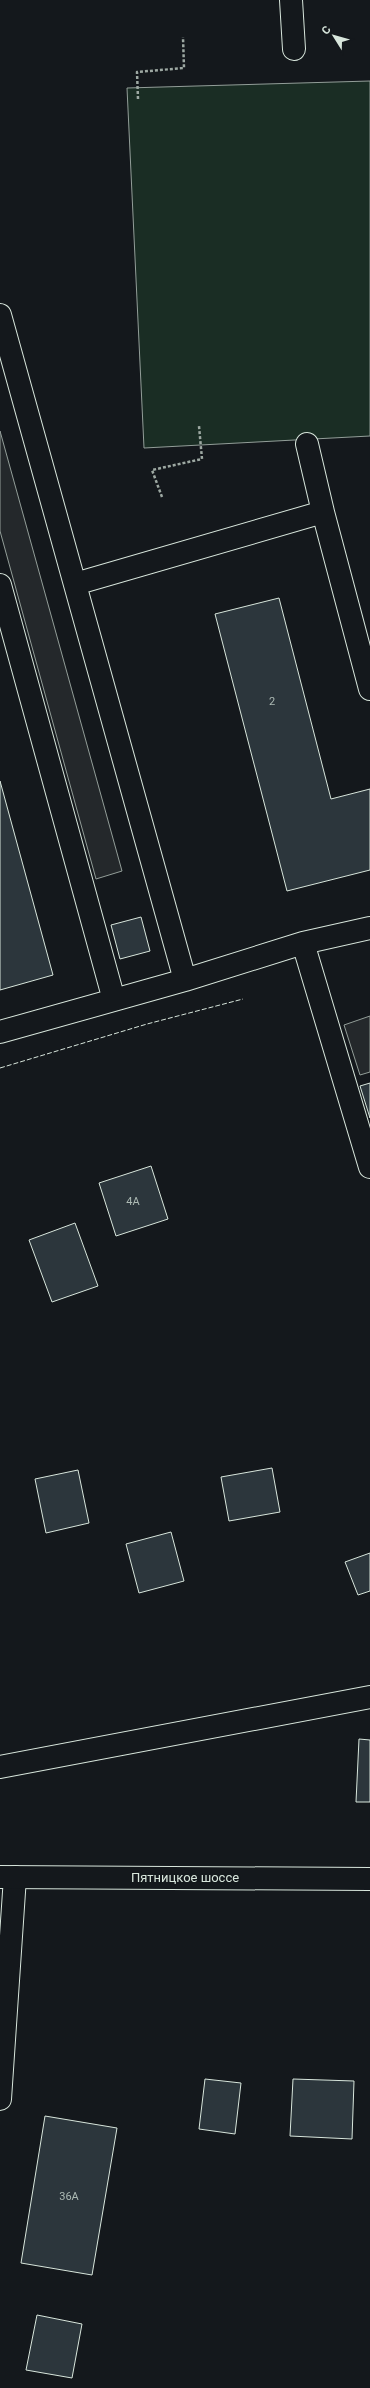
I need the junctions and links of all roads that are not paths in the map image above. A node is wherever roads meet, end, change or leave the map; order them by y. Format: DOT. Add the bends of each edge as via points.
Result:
graph roads {
  1 [pos="291,0"];
  2 [pos="294,49"];
  3 [pos="0,315"];
  4 [pos="307,444"];
  5 [pos="323,512"];
  6 [pos="75,584"];
  7 [pos="0,585"];
  8 [pos="370,689"];
  9 [pos="370,928"];
  10 [pos="303,943"];
  11 [pos="185,980"];
  12 [pos="114,1000"];
  13 [pos="0,1032"];
  14 [pos="370,1167"];
  15 [pos="370,1696"];
  16 [pos="0,1767"];
  17 [pos="8,1877"];
  18 [pos="370,1879"];
  19 [pos="0,2099"];
  1 -- 2 [label="main road"];
  3 -- 6 [label="main road"];
  4 -- 5 [label="main road"];
  5 -- 6 [label="main road"];
  5 -- 8 [label="main road"];
  6 -- 11 [label="main road"];
  7 -- 12 [label="main road"];
  9 -- 10 [label="main road"];
  10 -- 11 [label="main road"];
  10 -- 14 [label="main road"];
  11 -- 12 [label="main road"];
  12 -- 13 [label="main road"];
  15 -- 16 [label="main road"];
  17 -- 18 [label="main road, Пятницкое шоссе"];
  17 -- 19 [label="main road"];
}
